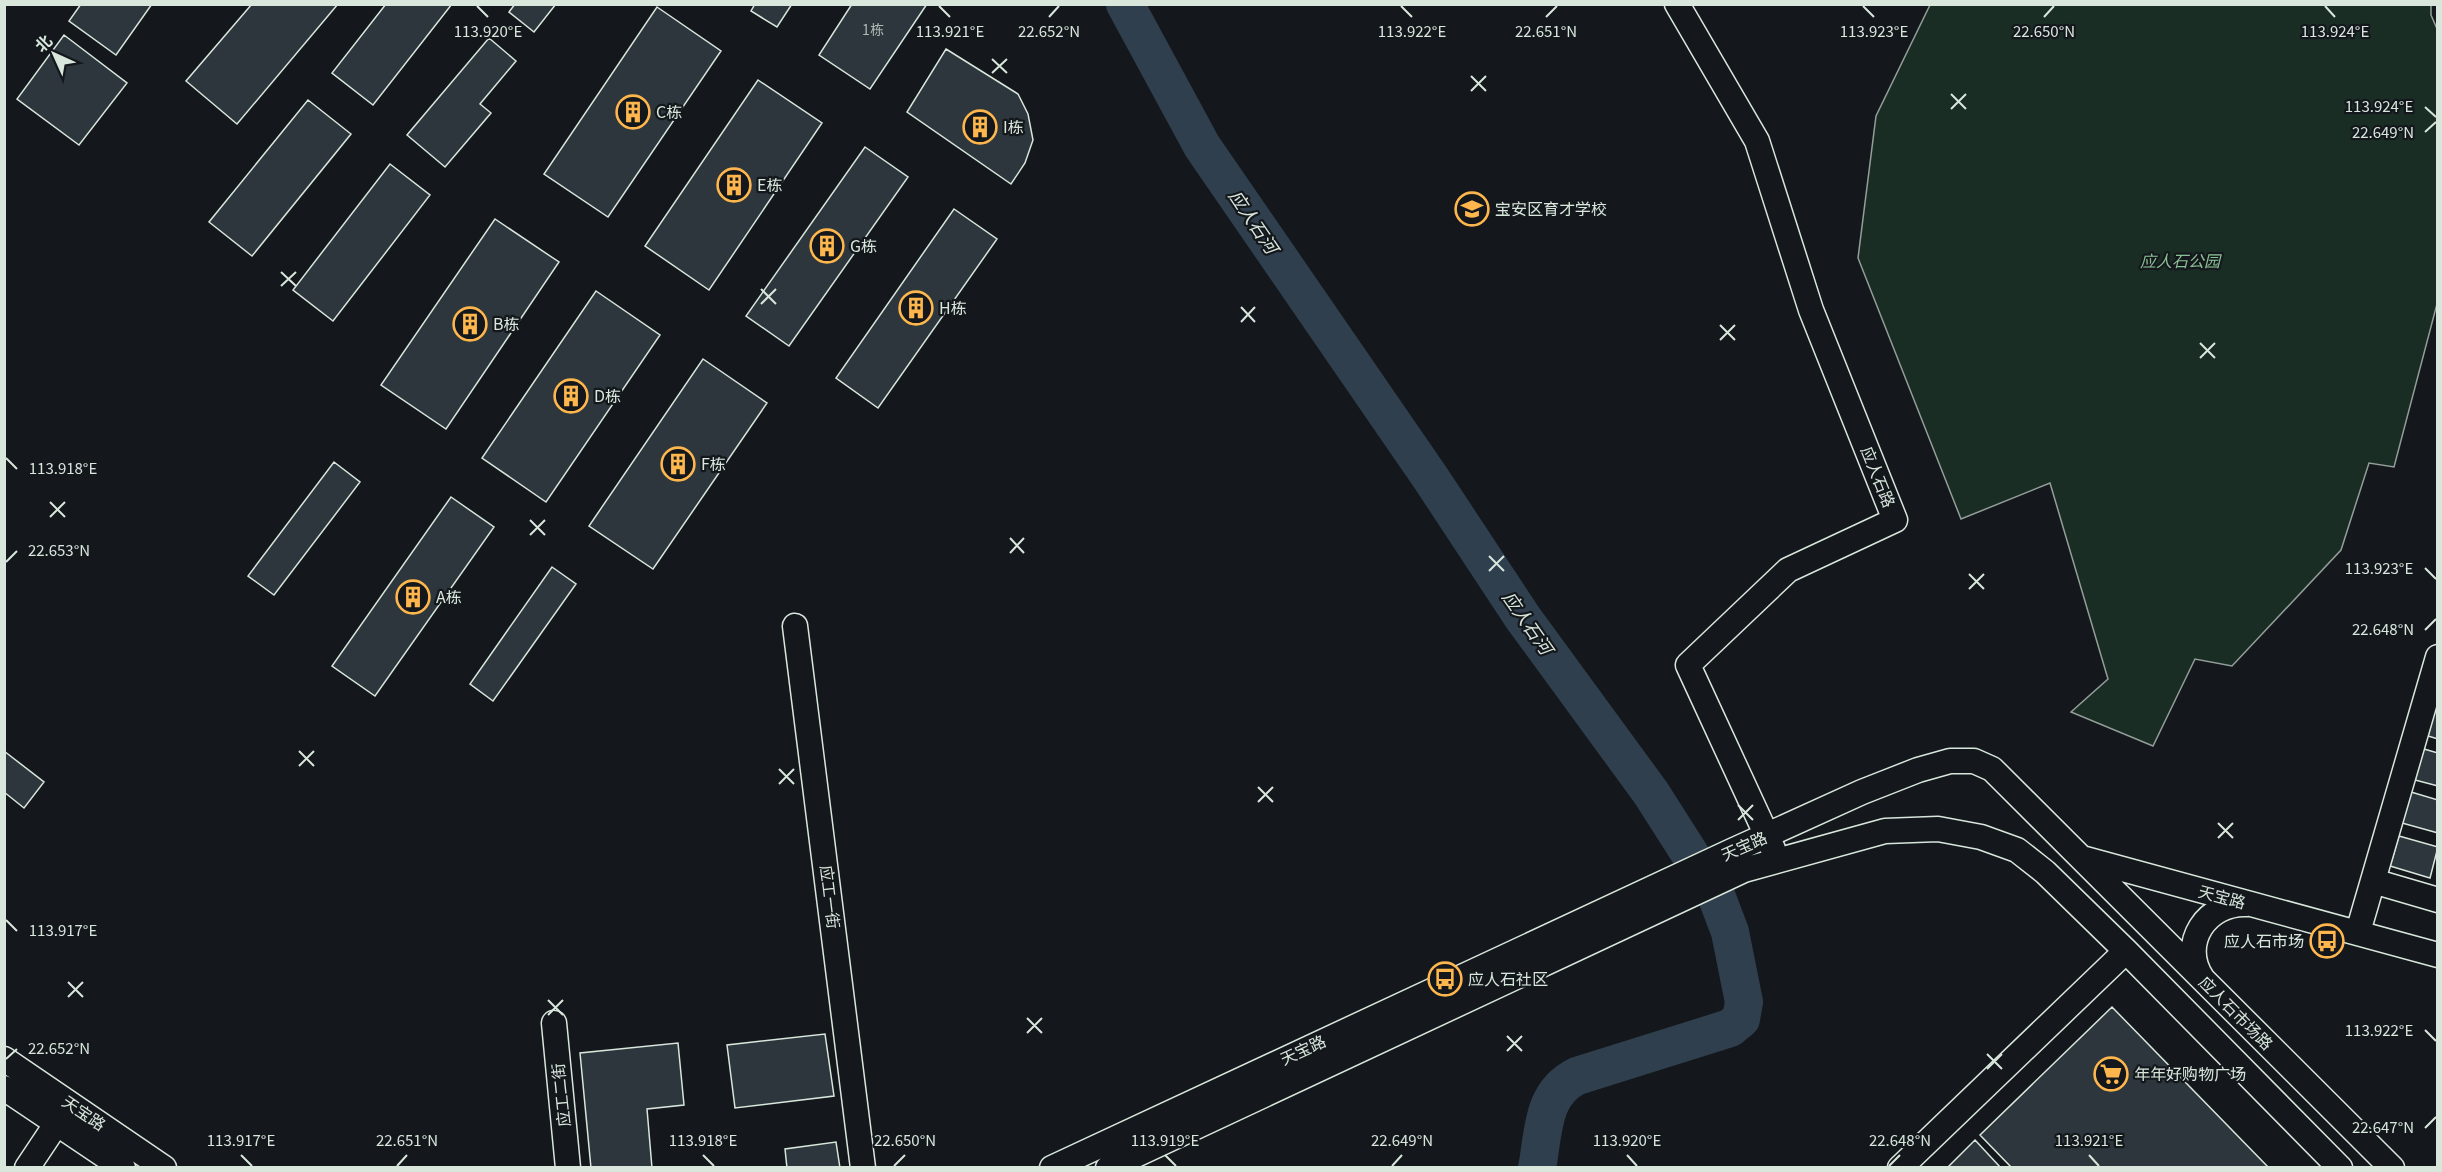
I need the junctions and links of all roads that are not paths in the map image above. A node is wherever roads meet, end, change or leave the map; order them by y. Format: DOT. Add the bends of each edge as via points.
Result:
graph roads {
  1 [pos="1677,4"];
  2 [pos="795,626"];
  3 [pos="2438,657"];
  4 [pos="2432,694"];
  5 [pos="1766,835"];
  6 [pos="2079,858"];
  7 [pos="1738,860"];
  8 [pos="1777,860"];
  9 [pos="2045,872"];
  10 [pos="2373,881"];
  11 [pos="1668,893"];
  12 [pos="2438,900"];
  13 [pos="2252,905"];
  14 [pos="2358,932"];
  15 [pos="2126,951"];
  16 [pos="2438,955"];
  17 [pos="2206,983"];
  18 [pos="554,1023"];
  19 [pos="4,1059"];
  20 [pos="4,1088"];
  21 [pos="57,1123"];
  22 [pos="27,1167"];
  23 [pos="123,1167"];
  24 [pos="164,1167"];
  25 [pos="568,1167"];
  26 [pos="863,1167"];
  27 [pos="1052,1167"];
  28 [pos="1108,1167"];
  29 [pos="1900,1167"];
  30 [pos="2340,1167"];
  31 [pos="2392,1167"];
  1 -- 5 [label="street, 应人石路" via="1757,141 1811,310 1895,520 1788,570 1688,666"];
  2 -- 26 [label="street, 应工一街"];
  3 -- 4 [label="street"];
  4 -- 10 [label="street"];
  5 -- 6 [label="street, 天宝路" via="1918,770 1950,760 1974,761 1992,769"];
  5 -- 7 [label="street, 天宝路"];
  5 -- 8 [label="street, 应人石路"];
  6 -- 13 [label="street, 天宝路"];
  6 -- 17 [label="street, 应人石市场路"];
  7 -- 8 [label="street, 天宝路"];
  7 -- 11 [label="street, 天宝路"];
  8 -- 9 [label="street, 天宝路" via="1885,831 1938,829 1981,837 2017,850"];
  9 -- 15 [label="street, 应人石市场路"];
  10 -- 12 [label="street"];
  10 -- 14 [label="street"];
  11 -- 27 [label="street, 天宝路"];
  11 -- 28 [label="street, 天宝路"];
  13 -- 14 [label="street, 天宝路"];
  13 -- 17 [label="street" via="2223,907 2199,928 2193,956"];
  14 -- 16 [label="street, 天宝路"];
  15 -- 29 [label="street"];
  15 -- 30 [label="street, 应人石市场路"];
  17 -- 31 [label="street, 应人石市场路"];
  18 -- 25 [label="street, 应工二街"];
  19 -- 24 [label="street, 天宝路"];
  20 -- 21 [label="street, 天宝路"];
  21 -- 22 [label="street"];
  21 -- 23 [label="street, 天宝路"];
}
